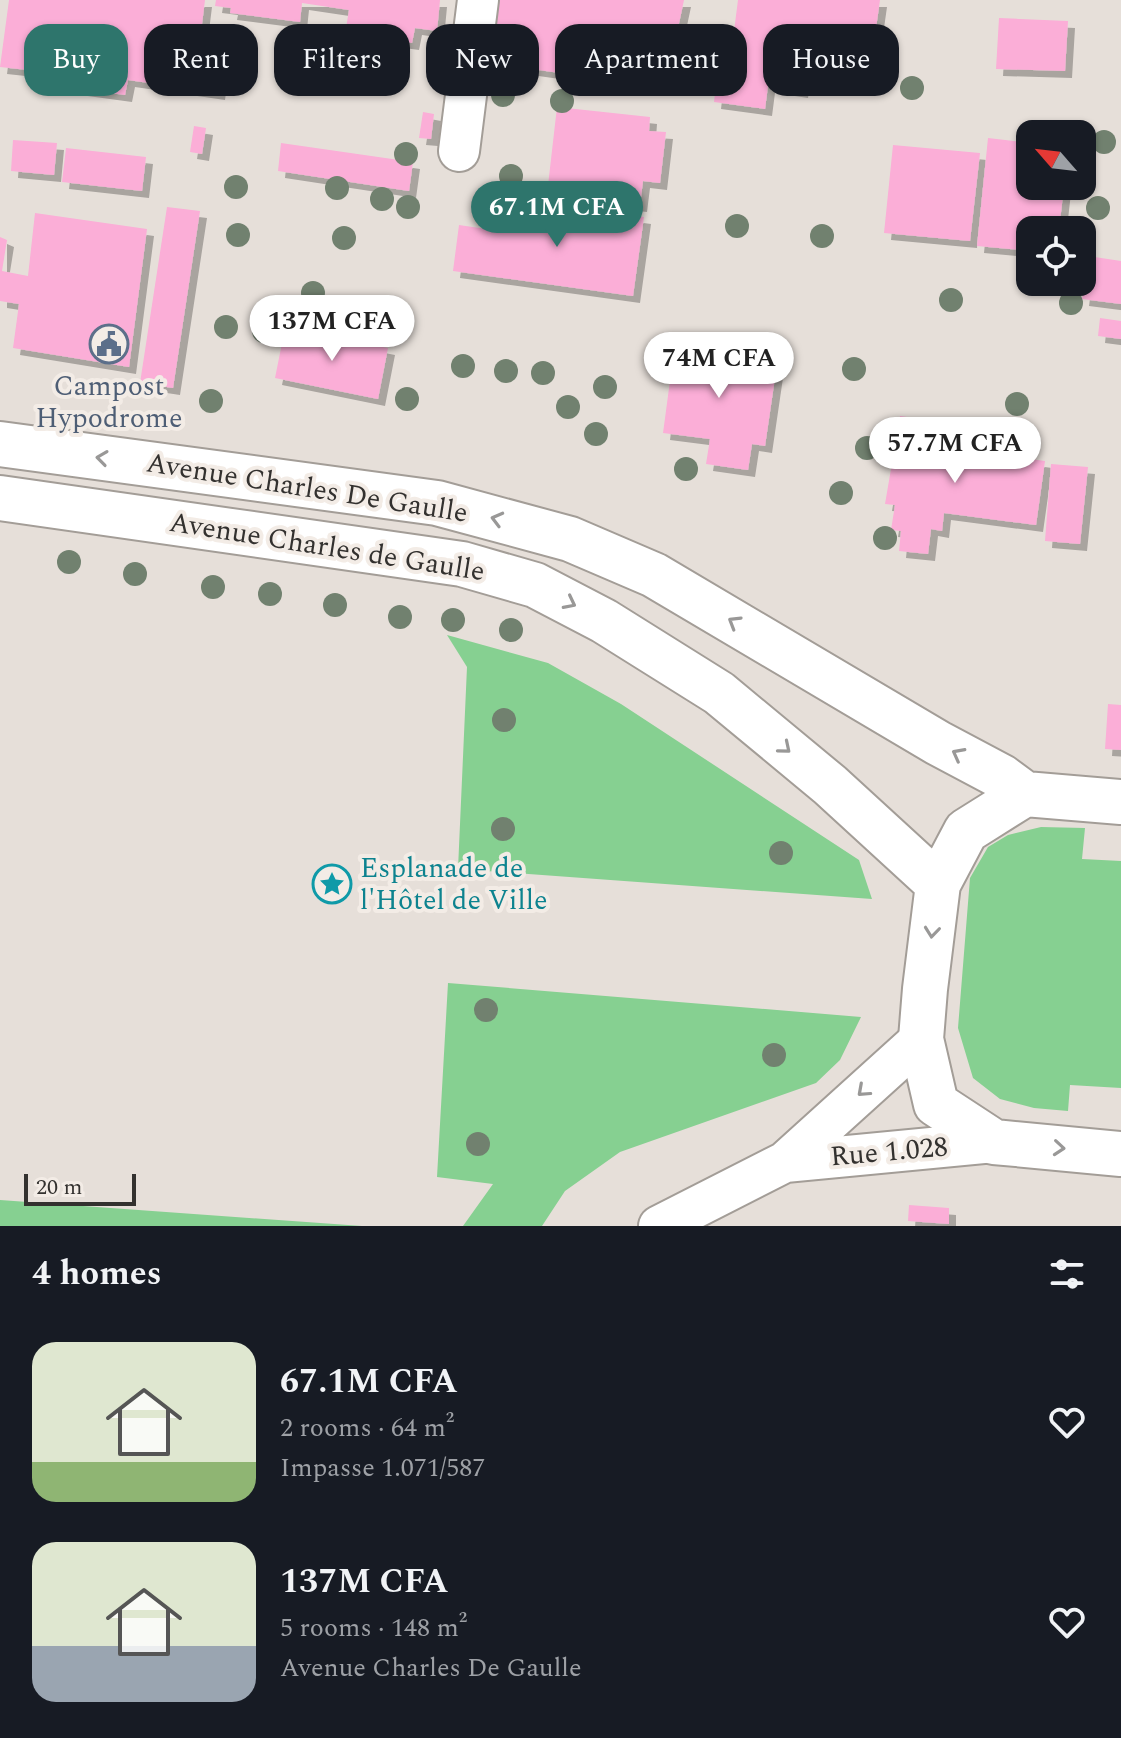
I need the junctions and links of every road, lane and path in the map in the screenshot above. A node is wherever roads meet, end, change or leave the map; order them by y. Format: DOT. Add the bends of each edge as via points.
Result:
graph roads {
  1 [pos="478,0"];
  2 [pos="459,151"];
  3 [pos="0,444"];
  4 [pos="0,498"];
  5 [pos="1025,794"];
  6 [pos="1121,802"];
  7 [pos="938,884"];
  8 [pos="921,1039"];
  9 [pos="994,1142"];
  10 [pos="1121,1154"];
  11 [pos="785,1162"];
  12 [pos="659,1226"];
  1 -- 2 [label="street"];
  5 -- 3 [label="main road, Avenue Charles De Gaulle, one-way" via="654,575 570,539 437,503"];
  4 -- 7 [label="main road, Avenue Charles de Gaulle, one-way" via="462,564 535,585 719,693"];
  5 -- 6 [label="main road"];
  5 -- 7 [label="main road" via="966,831"];
  7 -- 8 [label="main road, one-way"];
  8 -- 9 [label="main road" via="936,1104"];
  8 -- 11 [label="street, Rue 1.028, one-way"];
  9 -- 10 [label="main road, one-way"];
  9 -- 11 [label="street, Rue 1.028"];
  11 -- 12 [label="street, Rue 1.028"];
}
